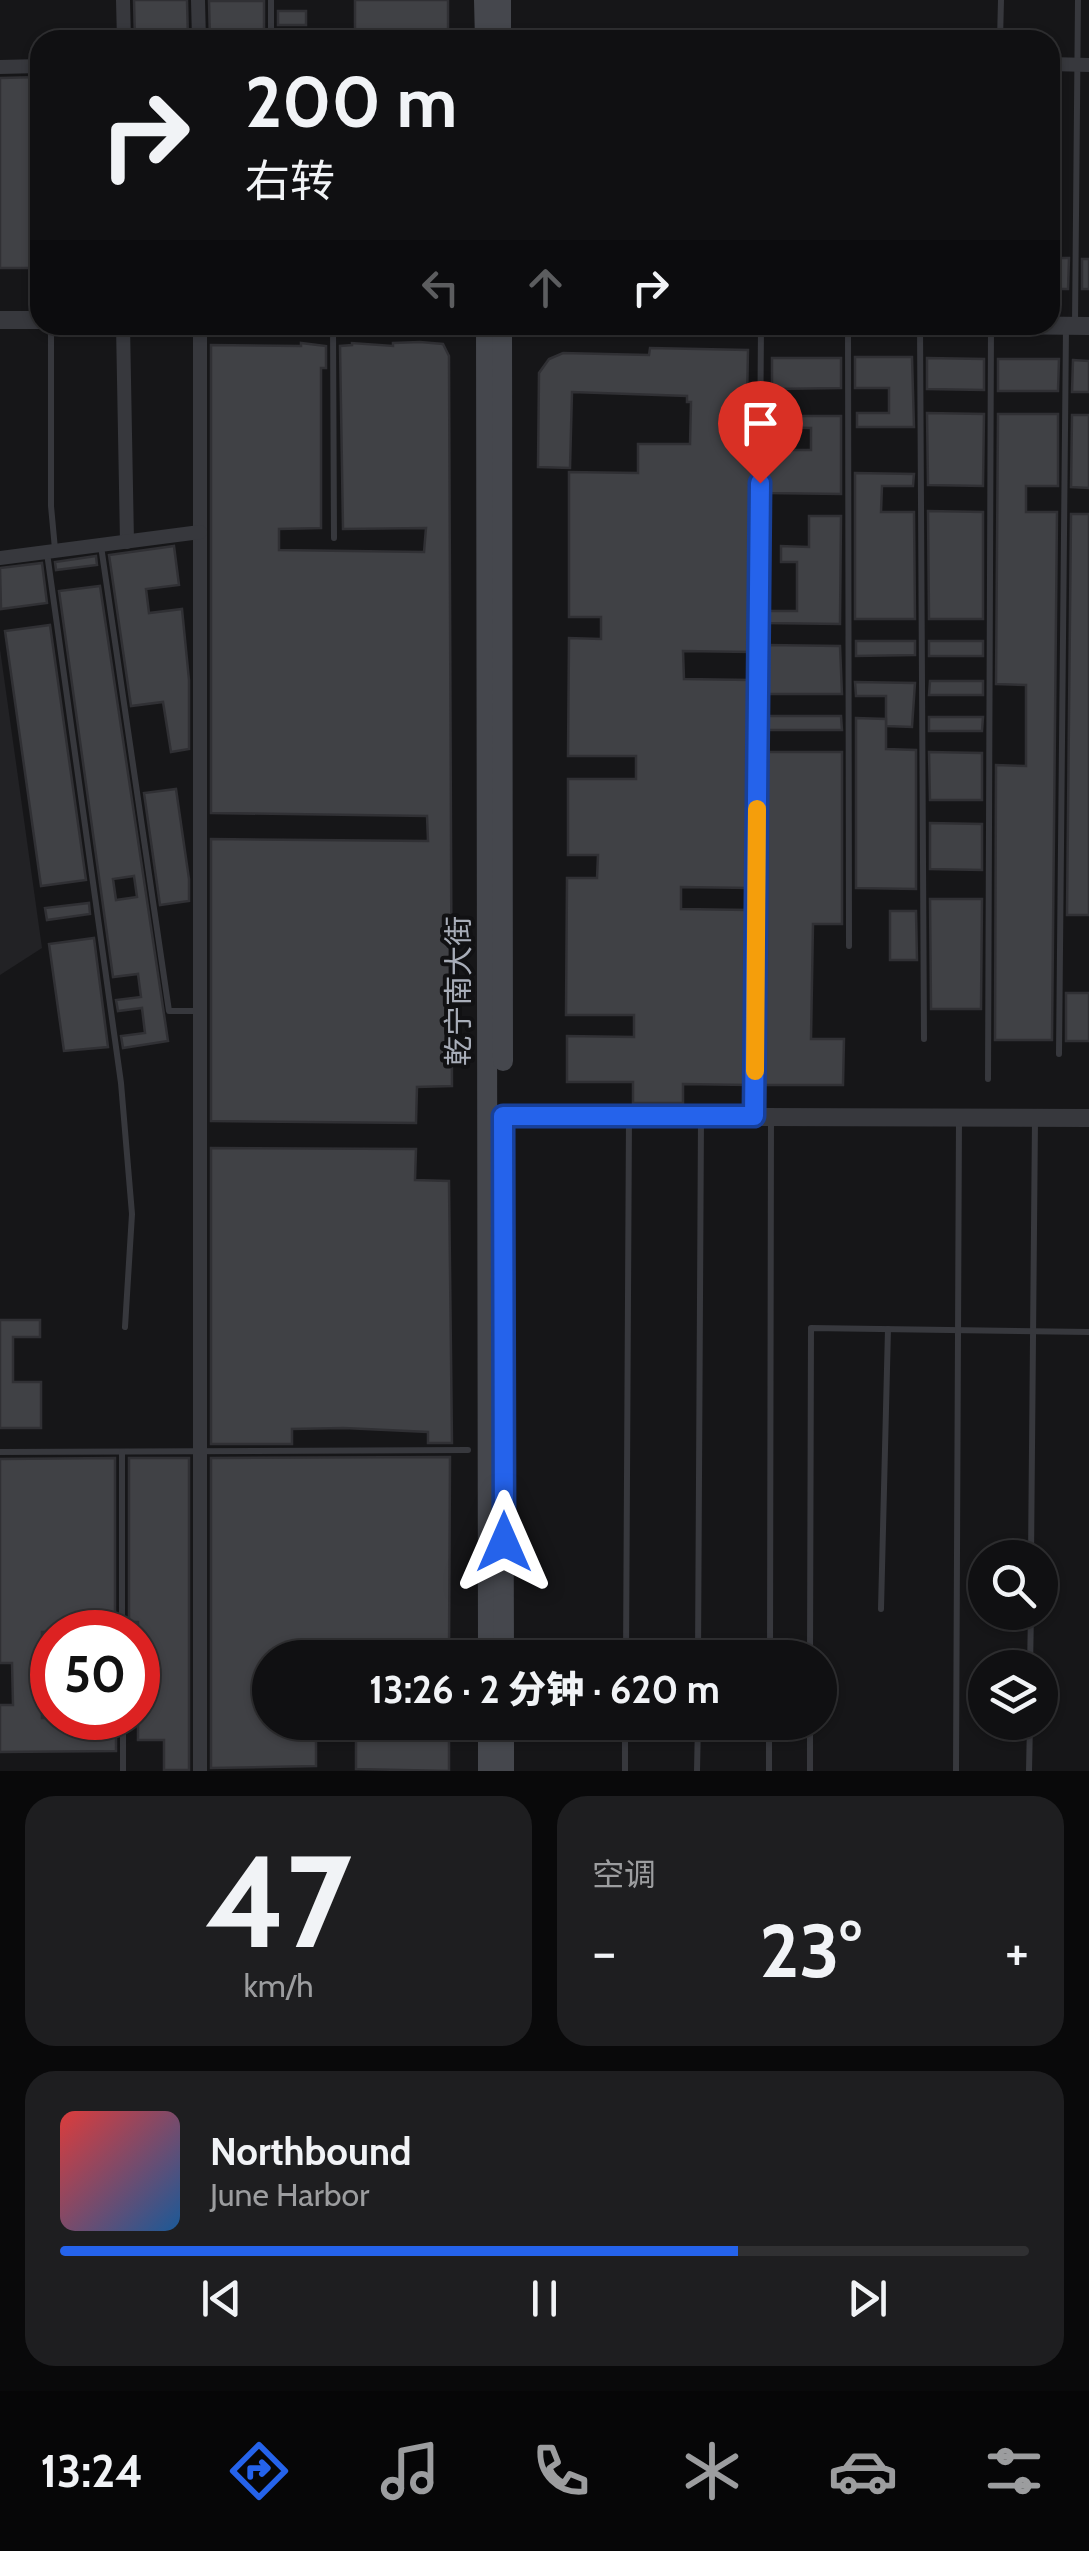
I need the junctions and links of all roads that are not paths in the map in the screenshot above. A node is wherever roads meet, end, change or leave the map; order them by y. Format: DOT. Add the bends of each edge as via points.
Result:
graph roads {
  1 [pos="123,0"];
  2 [pos="198,0"];
  3 [pos="271,0"];
  4 [pos="484,0"];
  5 [pos="501,0"];
  6 [pos="1001,0"];
  7 [pos="1078,0"];
  8 [pos="124,30"];
  9 [pos="198,30"];
  10 [pos="271,30"];
  11 [pos="484,30"];
  12 [pos="501,30"];
  13 [pos="1000,30"];
  14 [pos="1083,64"];
  15 [pos="30,66"];
  16 [pos="0,67"];
  17 [pos="0,320"];
  18 [pos="30,320"];
  19 [pos="1077,326"];
  20 [pos="51,335"];
  21 [pos="124,335"];
  22 [pos="200,335"];
  23 [pos="333,335"];
  24 [pos="486,335"];
  25 [pos="502,335"];
  26 [pos="761,335"];
  27 [pos="848,335"];
  28 [pos="920,335"];
  29 [pos="991,335"];
  30 [pos="200,532"];
  31 [pos="334,538"];
  32 [pos="126,542"];
  33 [pos="100,545"];
  34 [pos="51,552"];
  35 [pos="0,558"];
  36 [pos="849,946"];
  37 [pos="198,1011"];
  38 [pos="924,1039"];
  39 [pos="1059,1054"];
  40 [pos="988,1079"];
  41 [pos="503,1116"];
  42 [pos="630,1116"];
  43 [pos="700,1116"];
  44 [pos="763,1116"];
  45 [pos="959,1117"];
  46 [pos="1035,1117"];
  47 [pos="1089,1118"];
  48 [pos="125,1327"];
  49 [pos="888,1329"];
  50 [pos="958,1330"];
  51 [pos="1033,1331"];
  52 [pos="1089,1332"];
  53 [pos="468,1450"];
  54 [pos="0,1452"];
  55 [pos="122,1452"];
  56 [pos="200,1452"];
  57 [pos="1031,1540"];
  58 [pos="122,1610"];
  59 [pos="882,1610"];
  60 [pos="488,1640"];
  61 [pos="504,1640"];
  62 [pos="626,1640"];
  63 [pos="698,1640"];
  64 [pos="770,1640"];
  65 [pos="810,1640"];
  66 [pos="123,1740"];
  67 [pos="488,1740"];
  68 [pos="504,1740"];
  69 [pos="625,1740"];
  70 [pos="698,1740"];
  71 [pos="769,1740"];
  72 [pos="810,1740"];
  73 [pos="1030,1740"];
  74 [pos="123,1771"];
  75 [pos="200,1771"];
  76 [pos="488,1771"];
  77 [pos="504,1771"];
  78 [pos="625,1771"];
  79 [pos="697,1771"];
  80 [pos="769,1771"];
  81 [pos="810,1771"];
  82 [pos="956,1771"];
  83 [pos="1029,1771"];
  1 -- 8 [label="street"];
  2 -- 9 [label="street"];
  3 -- 10 [label="lane"];
  4 -- 11 [label="main road"];
  5 -- 12 [label="main road"];
  6 -- 13 [label="lane"];
  7 -- 14 [label="lane"];
  14 -- 19 [label="lane"];
  15 -- 16 [label="street"];
  17 -- 18 [label="street"];
  19 -- 39 [label="lane"];
  20 -- 34 [label="lane"];
  21 -- 32 [label="street"];
  22 -- 30 [label="street"];
  23 -- 31 [label="lane"];
  24 -- 60 [label="main road, 乾宁南大街"];
  25 -- 41 [label="main road, 乾宁南大街"];
  26 -- 44 [label="lane"];
  27 -- 36 [label="lane"];
  28 -- 38 [label="lane"];
  29 -- 40 [label="lane"];
  30 -- 32 [label="street"];
  30 -- 37 [label="street"];
  32 -- 33 [label="street"];
  33 -- 34 [label="street"];
  33 -- 37 [label="lane" via="170,1011"];
  34 -- 35 [label="street"];
  34 -- 48 [label="lane" via="123,1102 132,1214"];
  37 -- 56 [label="street"];
  41 -- 42 [label="street"];
  41 -- 61 [label="main road, 乾宁南大街"];
  42 -- 43 [label="street"];
  42 -- 62 [label="lane"];
  43 -- 44 [label="street"];
  43 -- 63 [label="lane"];
  44 -- 45 [label="street"];
  44 -- 64 [label="lane"];
  45 -- 46 [label="street"];
  45 -- 50 [label="lane"];
  46 -- 47 [label="street"];
  46 -- 51 [label="lane"];
  49 -- 50 [label="lane"];
  49 -- 59 [label="lane"];
  49 -- 65 [label="lane" via="811,1328"];
  50 -- 51 [label="lane"];
  50 -- 82 [label="lane"];
  51 -- 52 [label="lane"];
  51 -- 57 [label="lane"];
  53 -- 56 [label="lane"];
  54 -- 55 [label="lane"];
  55 -- 56 [label="lane"];
  55 -- 58 [label="lane"];
  56 -- 75 [label="street"];
  66 -- 74 [label="lane"];
  67 -- 76 [label="main road"];
  68 -- 77 [label="main road"];
  69 -- 78 [label="lane"];
  70 -- 79 [label="lane"];
  71 -- 80 [label="lane"];
  72 -- 81 [label="lane"];
  73 -- 83 [label="lane"];
}
